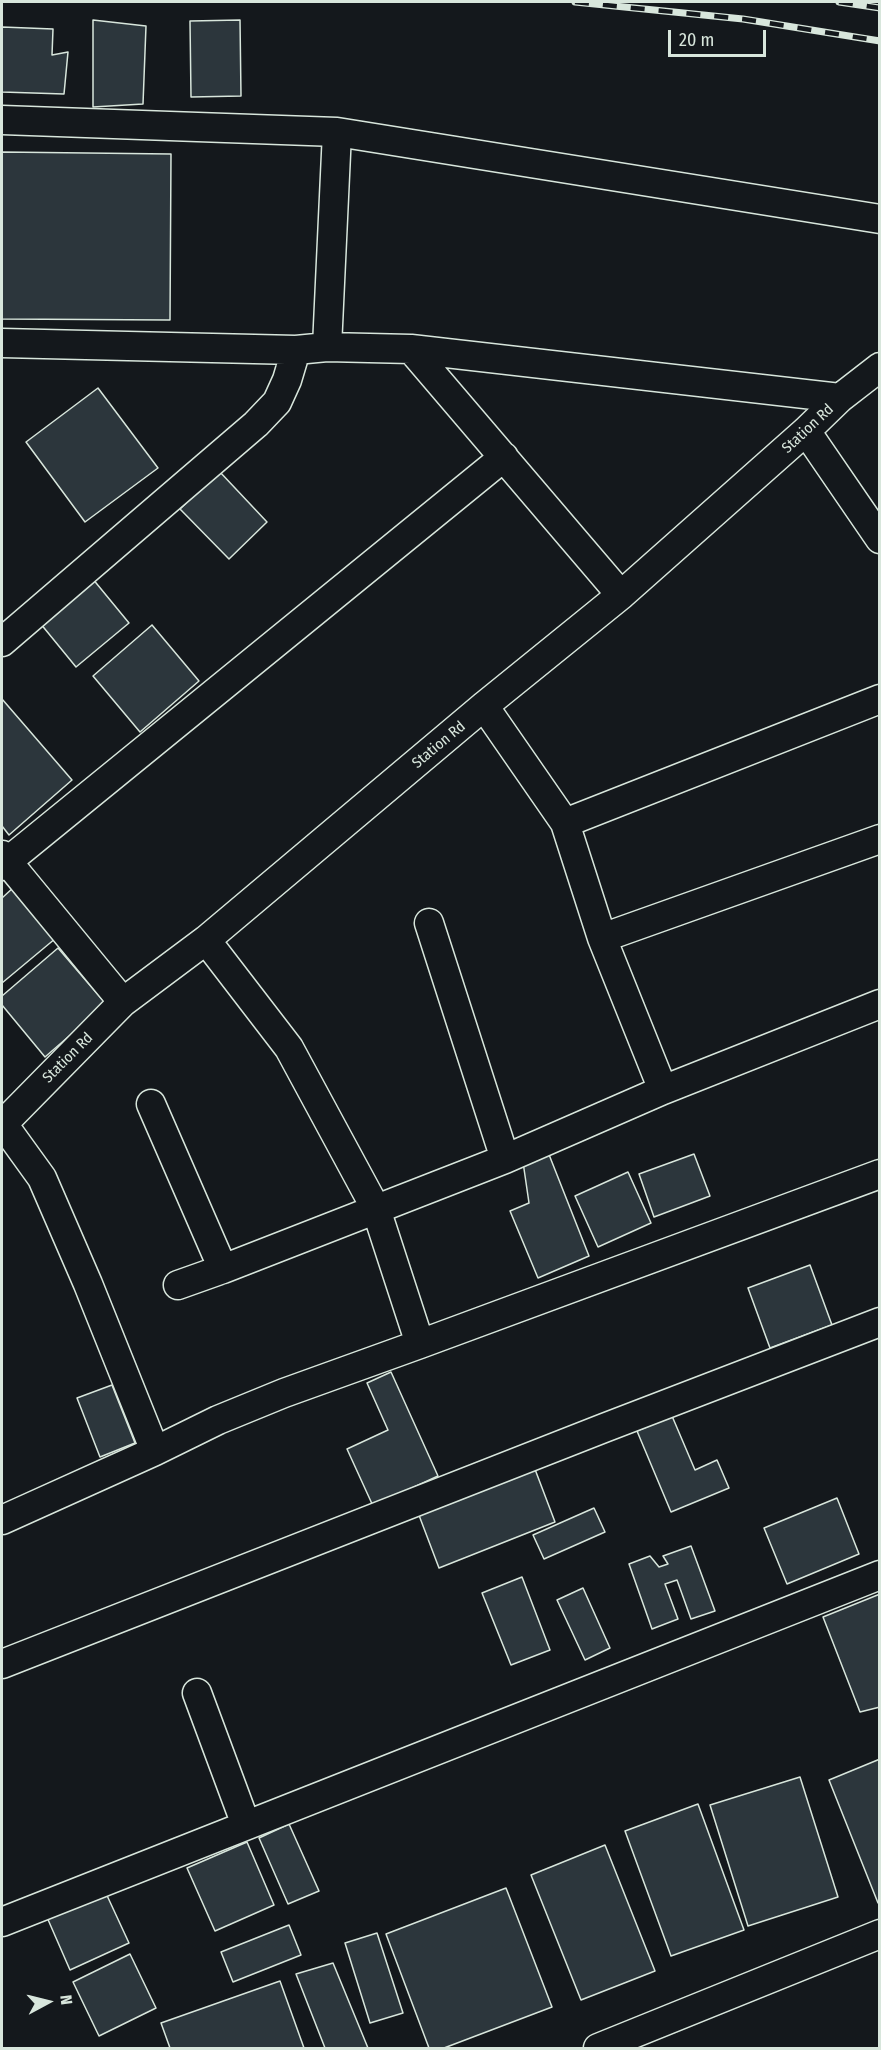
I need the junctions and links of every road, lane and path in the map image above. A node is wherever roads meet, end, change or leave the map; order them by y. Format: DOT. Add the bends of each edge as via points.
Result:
graph roads {
  1 [pos="2,120"];
  2 [pos="337,132"];
  3 [pos="879,219"];
  4 [pos="2,343"];
  5 [pos="327,347"];
  6 [pos="411,349"];
  7 [pos="296,350"];
  8 [pos="879,367"];
  9 [pos="840,398"];
  10 [pos="806,431"];
  11 [pos="504,457"];
  12 [pos="879,538"];
  13 [pos="621,595"];
  14 [pos="2,642"];
  15 [pos="879,699"];
  16 [pos="484,706"];
  17 [pos="565,823"];
  18 [pos="879,839"];
  19 [pos="3,861"];
  20 [pos="429,923"];
  21 [pos="602,938"];
  22 [pos="206,940"];
  23 [pos="123,1002"];
  24 [pos="879,1004"];
  25 [pos="663,1090"];
  26 [pos="151,1104"];
  27 [pos="2,1125"];
  28 [pos="505,1159"];
  29 [pos="879,1174"];
  30 [pos="376,1209"];
  31 [pos="223,1269"];
  32 [pos="178,1285"];
  33 [pos="879,1323"];
  34 [pos="420,1344"];
  35 [pos="155,1451"];
  36 [pos="3,1515"];
  37 [pos="879,1575"];
  38 [pos="2,1664"];
  39 [pos="197,1693"];
  40 [pos="246,1825"];
  41 [pos="2,1922"];
  42 [pos="879,1934"];
  43 [pos="598,2049"];
  1 -- 2 [label="street"];
  2 -- 3 [label="street"];
  2 -- 5 [label="street"];
  4 -- 7 [label="street"];
  5 -- 6 [label="street"];
  5 -- 7 [label="street"];
  6 -- 9 [label="street"];
  6 -- 11 [label="street"];
  7 -- 14 [label="street" via="277,402 256,424"];
  8 -- 9 [label="street, Station Rd"];
  9 -- 10 [label="street, Station Rd"];
  10 -- 12 [label="street"];
  10 -- 13 [label="street, Station Rd"];
  11 -- 13 [label="street"];
  11 -- 19 [label="street"];
  13 -- 16 [label="street, Station Rd"];
  15 -- 17 [label="street"];
  16 -- 17 [label="street"];
  16 -- 22 [label="street, Station Rd"];
  17 -- 21 [label="street"];
  18 -- 21 [label="street"];
  19 -- 23 [label="street"];
  20 -- 28 [label="street"];
  21 -- 25 [label="street"];
  22 -- 23 [label="street, Station Rd"];
  22 -- 30 [label="street" via="289,1048"];
  23 -- 27 [label="street, Station Rd"];
  24 -- 25 [label="street"];
  25 -- 28 [label="street"];
  26 -- 31 [label="street"];
  27 -- 35 [label="street" via="42,1178"];
  28 -- 30 [label="street"];
  29 -- 34 [label="street"];
  30 -- 31 [label="street"];
  30 -- 34 [label="street"];
  31 -- 32 [label="street"];
  33 -- 38 [label="street"];
  34 -- 35 [label="street" via="284,1393"];
  35 -- 36 [label="street"];
  37 -- 40 [label="street"];
  39 -- 40 [label="street"];
  40 -- 41 [label="street"];
  42 -- 43 [label="street"];
}
